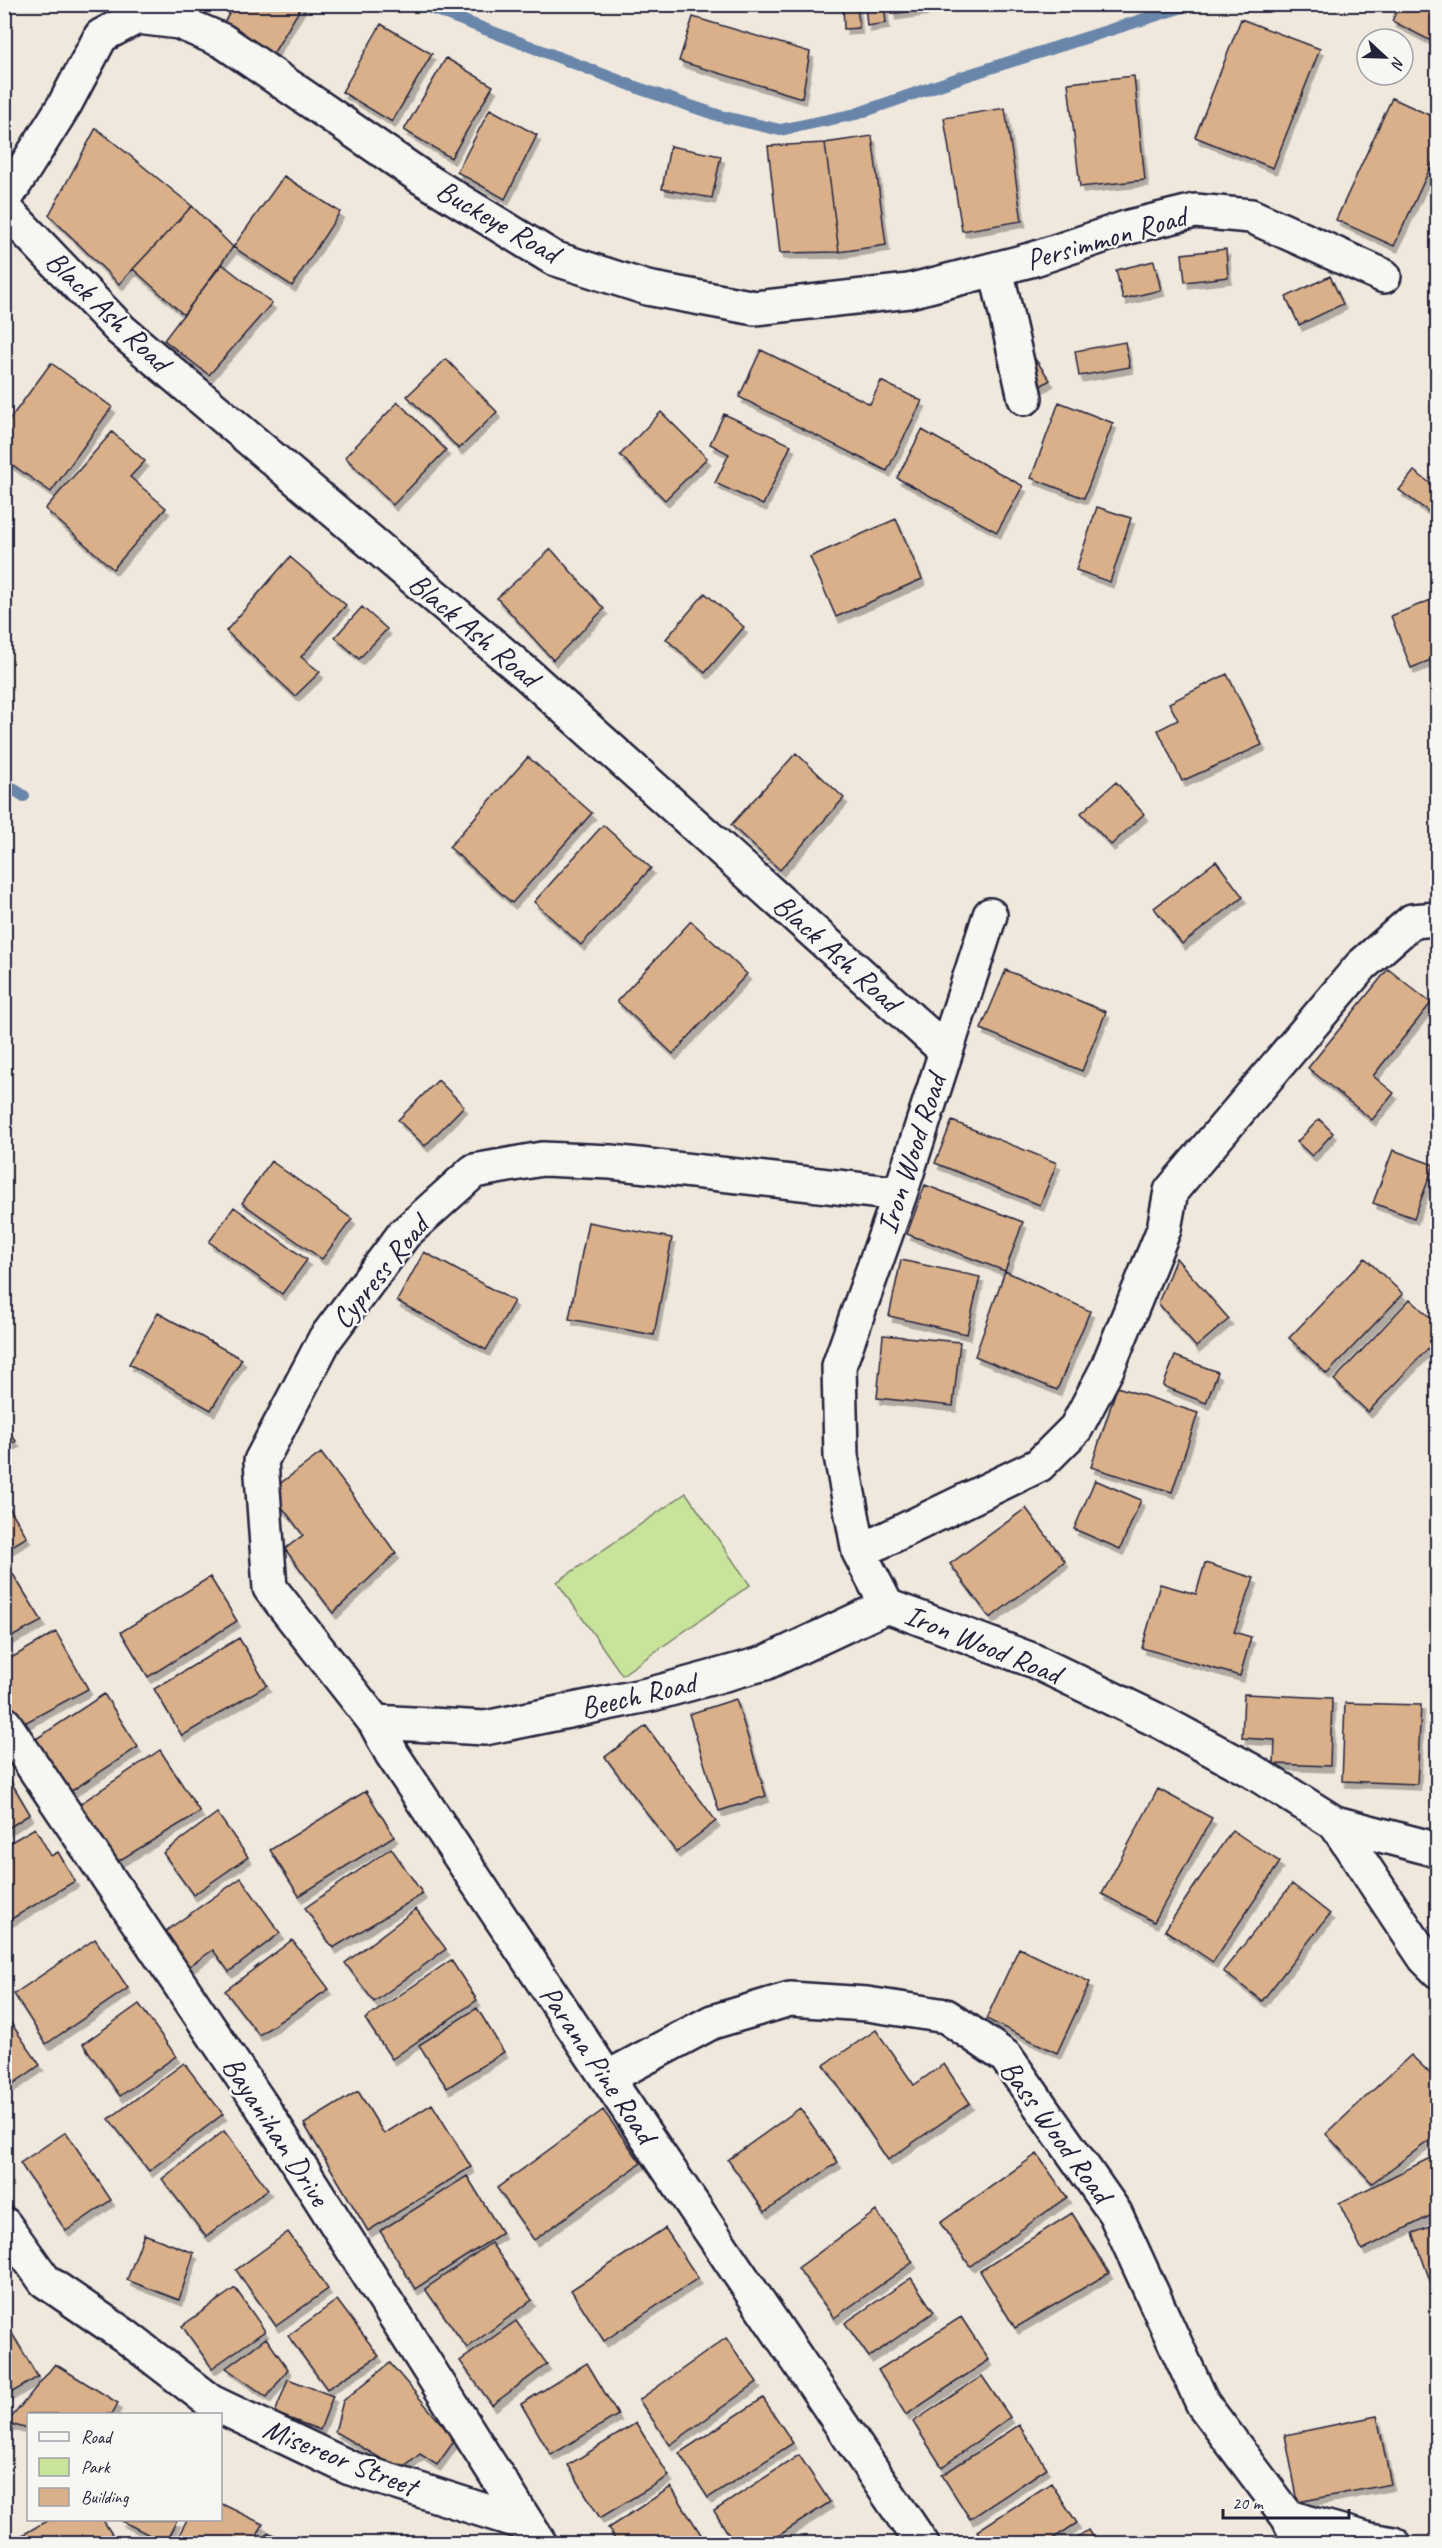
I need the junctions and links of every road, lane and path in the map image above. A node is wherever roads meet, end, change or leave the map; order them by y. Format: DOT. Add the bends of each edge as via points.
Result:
graph roads {
  1 [pos="4,201"];
  2 [pos="4,208"];
  3 [pos="996,269"];
  4 [pos="1384,276"];
  5 [pos="1025,398"];
  6 [pos="990,915"];
  7 [pos="1437,919"];
  8 [pos="945,1050"];
  9 [pos="900,1194"];
  10 [pos="859,1552"];
  11 [pos="270,1588"];
  12 [pos="887,1606"];
  13 [pos="375,1722"];
  14 [pos="4,1723"];
  15 [pos="1335,1823"];
  16 [pos="1437,1850"];
  17 [pos="1437,1971"];
  18 [pos="607,2078"];
  19 [pos="4,2224"];
  20 [pos="1295,2530"];
  21 [pos="534,2534"];
  22 [pos="922,2544"];
  23 [pos="1394,2544"];
  1 -- 3 [label="street, Buckeye Road" via="65,105 100,36 137,17 179,22 223,40 421,177 553,258 647,288 754,308 909,291"];
  2 -- 8 [label="street, Black Ash Road" via="121,330 528,675"];
  3 -- 4 [label="street, Persimmon Road" via="1129,227 1195,211 1251,216"];
  3 -- 5 [label="street"];
  6 -- 8 [label="street, Iron Wood Road"];
  7 -- 10 [label="street" via="1412,921 1361,966 1171,1191 1164,1229 1107,1369 1076,1428 1040,1465"];
  8 -- 9 [label="street, Iron Wood Road"];
  9 -- 10 [label="street, Iron Wood Road" via="839,1366 841,1456"];
  9 -- 11 [label="street, Cypress Road" via="610,1162 542,1159 474,1170 404,1234 325,1339 261,1461"];
  10 -- 12 [label="street, Iron Wood Road"];
  11 -- 13 [label="street, Parana Pine Road"];
  12 -- 13 [label="street, Beech Road" via="765,1663 652,1694 485,1728"];
  12 -- 15 [label="street, Iron Wood Road" via="1032,1660 1163,1723 1252,1771"];
  13 -- 18 [label="street, Parana Pine Road" via="392,1754"];
  14 -- 21 [label="street, Bayanihan Drive" via="261,2105"];
  15 -- 16 [label="street"];
  15 -- 17 [label="street, Iron Wood Road"];
  18 -- 20 [label="street, Bass Wood Road" via="712,2022 790,1999 867,2004 946,2016 1006,2057 1115,2213 1203,2404"];
  18 -- 22 [label="street, Parana Pine Road"];
  19 -- 21 [label="street, Misereor Street" via="45,2281 211,2402 350,2468"];
  20 -- 23 [label="street"];
}
